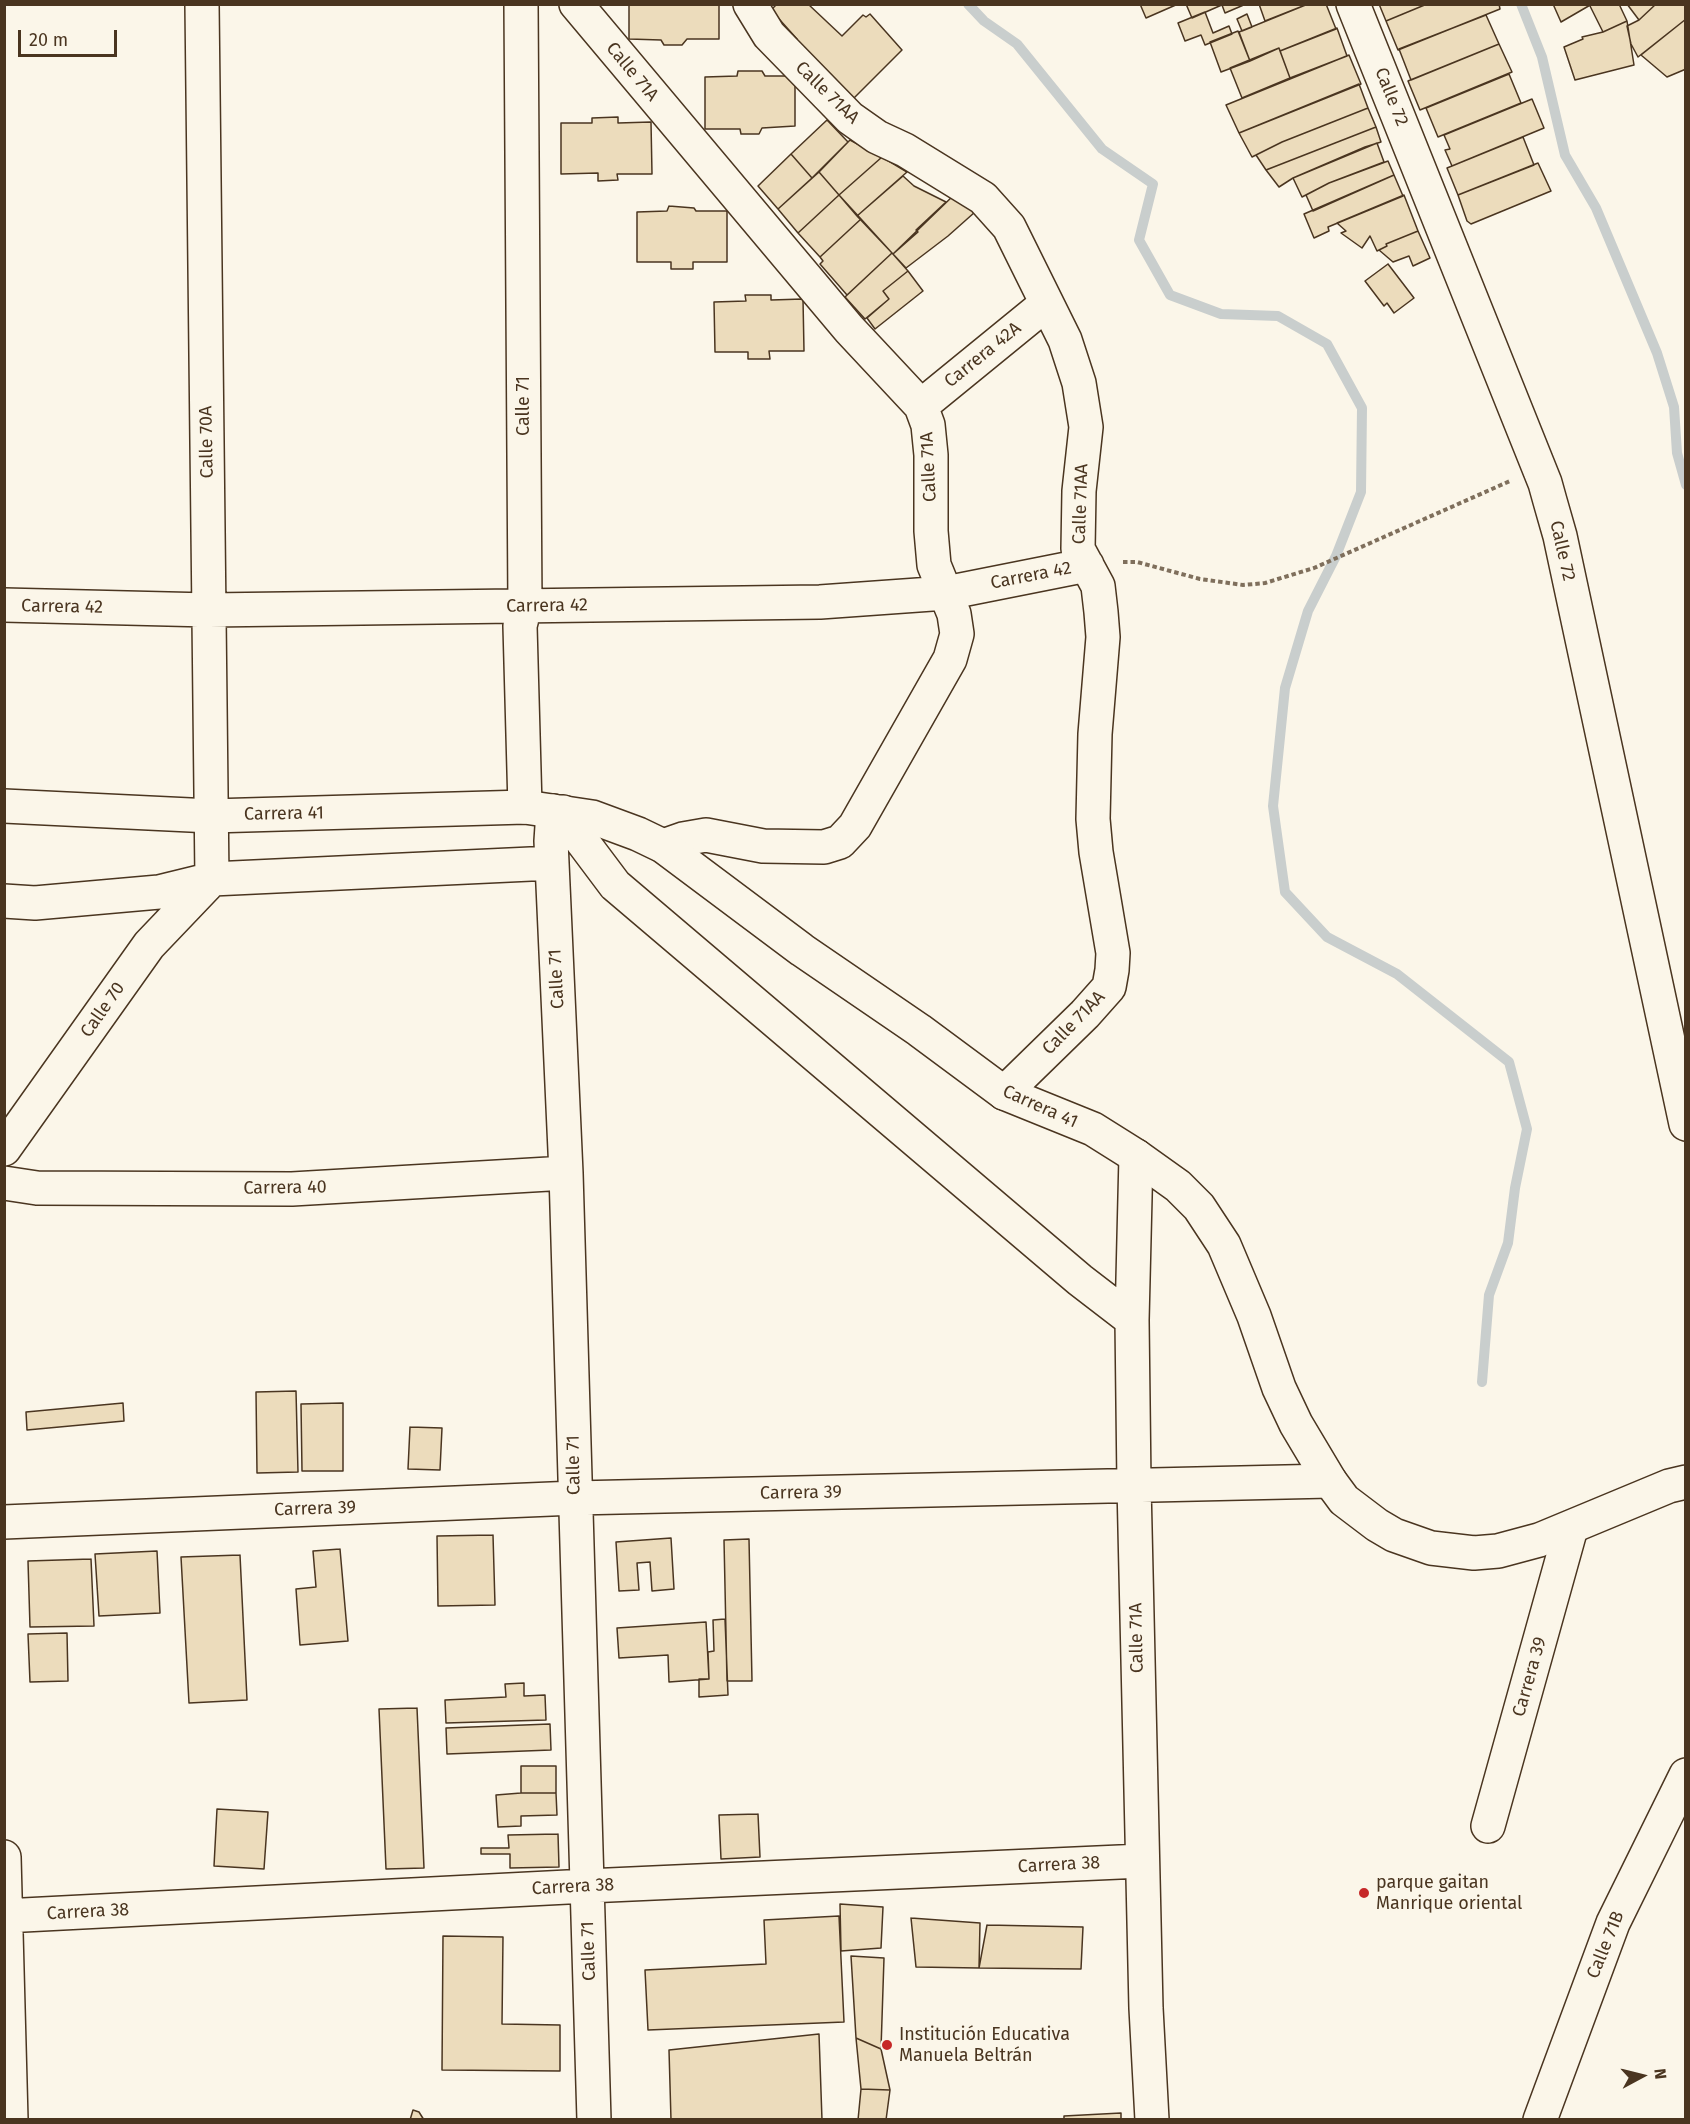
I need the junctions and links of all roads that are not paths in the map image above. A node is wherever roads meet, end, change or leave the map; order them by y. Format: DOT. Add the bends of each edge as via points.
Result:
graph roads {
  1 [pos="202,4"];
  2 [pos="521,4"];
  3 [pos="576,4"];
  4 [pos="750,4"];
  5 [pos="1353,4"];
  6 [pos="1046,304"];
  7 [pos="921,406"];
  8 [pos="1088,565"];
  9 [pos="946,593"];
  10 [pos="4,605"];
  11 [pos="525,606"];
  12 [pos="209,610"];
  13 [pos="4,806"];
  14 [pos="547,810"];
  15 [pos="211,816"];
  16 [pos="663,846"];
  17 [pos="552,863"];
  18 [pos="212,879"];
  19 [pos="4,901"];
  20 [pos="1004,1093"];
  21 [pos="1686,1124"];
  22 [pos="4,1149"];
  23 [pos="1136,1156"];
  24 [pos="566,1173"];
  25 [pos="4,1183"];
  26 [pos="1132,1320"];
  27 [pos="1330,1481"];
  28 [pos="1686,1482"];
  29 [pos="1134,1485"];
  30 [pos="575,1498"];
  31 [pos="4,1522"];
  32 [pos="1571,1527"];
  33 [pos="1686,1775"];
  34 [pos="1488,1826"];
  35 [pos="4,1857"];
  36 [pos="1142,1861"];
  37 [pos="587,1886"];
  38 [pos="5,1916"];
  39 [pos="11,2120"];
  40 [pos="594,2120"];
  41 [pos="1152,2120"];
  42 [pos="1540,2120"];
  1 -- 12 [label="street, Calle 70A"];
  2 -- 11 [label="street, Calle 71"];
  3 -- 7 [label="street, Calle 71A" via="835,312"];
  4 -- 6 [label="street, Calle 71AA" via="769,35 850,118 877,138 983,198 1009,227"];
  5 -- 21 [label="street, Calle 72" via="1550,501"];
  6 -- 7 [label="street, Carrera 42A"];
  6 -- 8 [label="street, Calle 71AA" via="1065,340 1079,383 1086,427 1078,549"];
  7 -- 9 [label="street, Calle 71A" via="928,425 931,455 934,565"];
  8 -- 9 [label="street, Carrera 42"];
  8 -- 20 [label="street, Calle 71AA" via="1098,586 1103,637 1095,734 1094,819 1113,953 1112,970 1109,987"];
  9 -- 11 [label="street, Carrera 42" via="820,602"];
  9 -- 16 [label="street, Calle 71A" via="957,634 950,659 855,826 840,842 824,847 774,846 706,835"];
  10 -- 12 [label="street, Carrera 42"];
  11 -- 12 [label="street, Carrera 42"];
  11 -- 14 [label="street, Calle 71" via="520,626"];
  12 -- 15 [label="street, Calle 70A"];
  13 -- 15 [label="street, Carrera 41"];
  14 -- 15 [label="street, Carrera 41"];
  14 -- 16 [label="street, Carrera 41" via="592,817"];
  14 -- 17 [label="street, Calle 71"];
  14 -- 26 [label="street" via="587,849 615,885"];
  15 -- 18 [label="street, Calle 70A"];
  16 -- 20 [label="street, Carrera 41"];
  17 -- 18 [label="street"];
  17 -- 24 [label="street, Calle 71"];
  18 -- 19 [label="street" via="159,892 35,903"];
  18 -- 22 [label="street, Calle 70" via="149,945"];
  20 -- 23 [label="street, Carrera 41" via="1093,1129"];
  23 -- 26 [label="street, Calle 71A"];
  23 -- 27 [label="street, Carrera 41" via="1185,1193 1220,1238 1254,1316 1279,1388"];
  24 -- 25 [label="street, Carrera 40" via="292,1189 37,1188"];
  24 -- 30 [label="street, Calle 71"];
  26 -- 29 [label="street, Calle 71A"];
  27 -- 29 [label="street, Carrera 39"];
  27 -- 32 [label="street" via="1344,1500 1377,1525 1431,1548 1474,1553 1498,1551"];
  28 -- 32 [label="street"];
  29 -- 30 [label="street, Carrera 39"];
  29 -- 36 [label="street, Calle 71A"];
  30 -- 31 [label="street, Carrera 39"];
  30 -- 37 [label="street, Calle 71"];
  32 -- 34 [label="street, Carrera 39"];
  33 -- 42 [label="street, Calle 71B" via="1613,1923"];
  35 -- 38 [label="street"];
  36 -- 37 [label="street, Carrera 38"];
  36 -- 41 [label="street, Calle 71A"];
  37 -- 38 [label="street, Carrera 38"];
  37 -- 40 [label="street, Calle 71"];
  38 -- 39 [label="street"];
}
